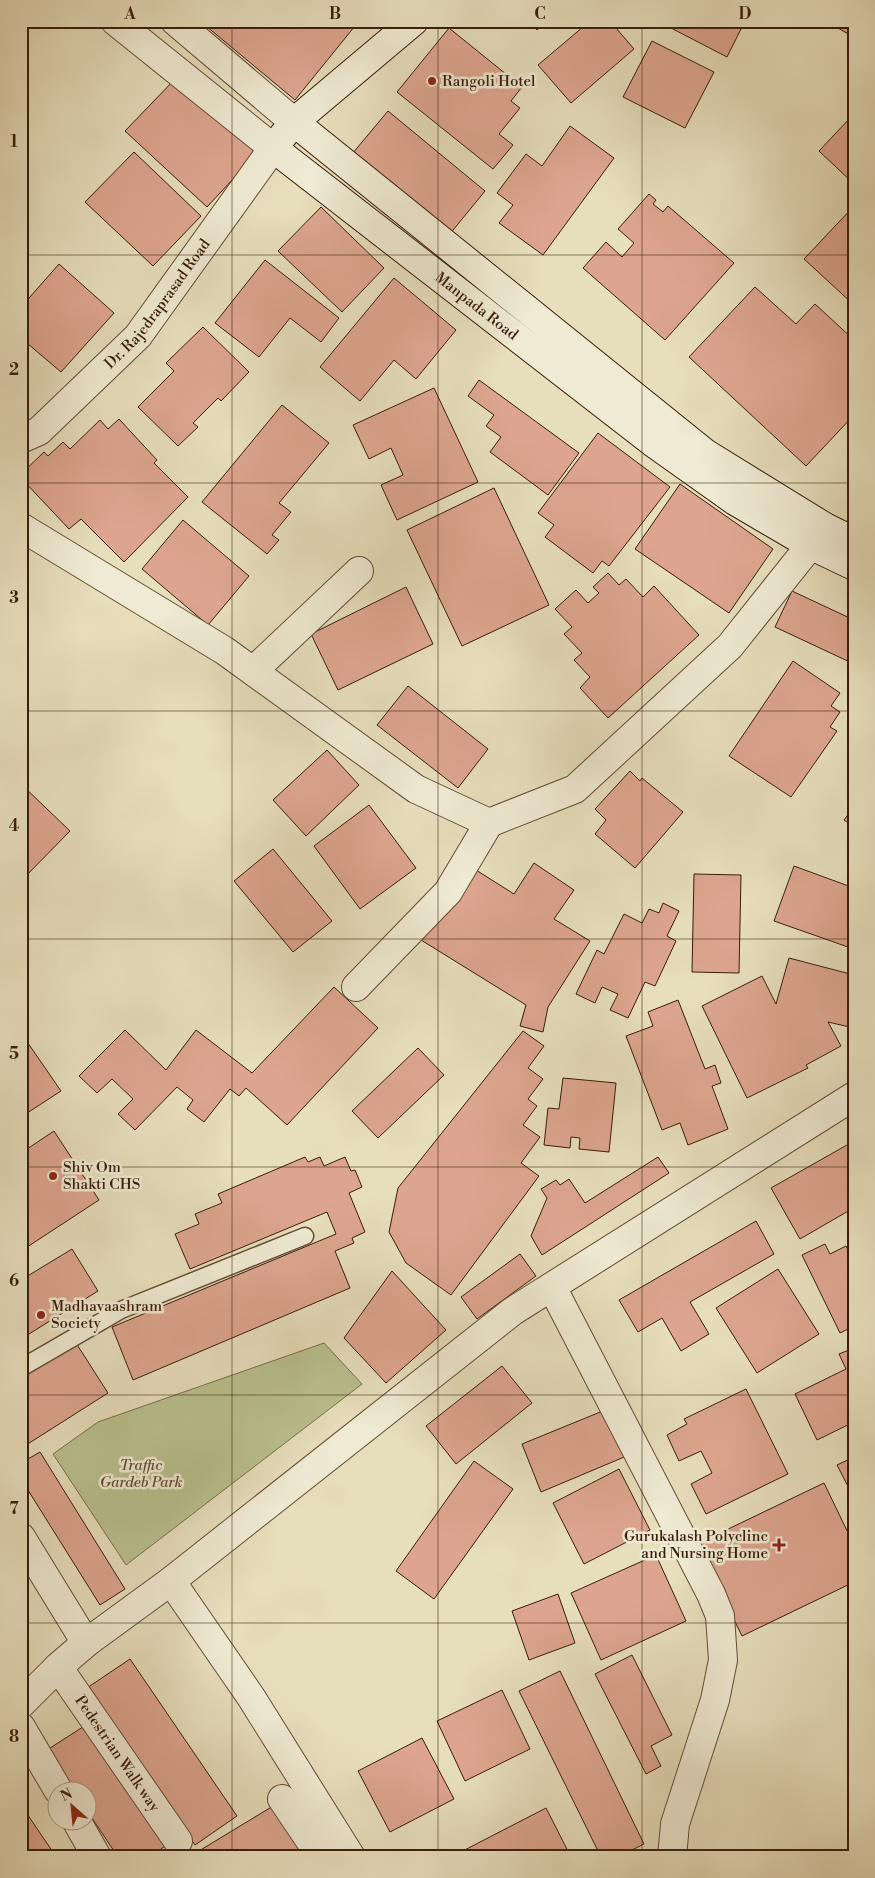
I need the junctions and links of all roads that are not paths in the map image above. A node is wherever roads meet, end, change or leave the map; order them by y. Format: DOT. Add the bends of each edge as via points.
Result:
graph roads {
  1 [pos="115,21"];
  2 [pos="175,21"];
  3 [pos="414,21"];
  4 [pos="294,122"];
  5 [pos="273,148"];
  6 [pos="21,440"];
  7 [pos="21,527"];
  8 [pos="818,536"];
  9 [pos="854,541"];
  10 [pos="854,566"];
  11 [pos="360,571"];
  12 [pos="253,671"];
  13 [pos="489,823"];
  14 [pos="356,987"];
  15 [pos="854,1096"];
  16 [pos="305,1236"];
  17 [pos="552,1287"];
  18 [pos="21,1368"];
  19 [pos="21,1537"];
  20 [pos="171,1581"];
  21 [pos="86,1643"];
  22 [pos="58,1667"];
  23 [pos="21,1704"];
  24 [pos="21,1727"];
  25 [pos="52,1780"];
  26 [pos="282,1799"];
  27 [pos="82,1830"];
  28 [pos="178,1841"];
  29 [pos="350,1856"];
  30 [pos="97,1857"];
  31 [pos="321,1857"];
  32 [pos="672,1857"];
  1 -- 5 [label="street, Manpada Road"];
  2 -- 4 [label="street, Manpada Road"];
  3 -- 4 [label="street, Dr. Rajedraprasad Road"];
  4 -- 5 [label="street, Dr. Rajedraprasad Road"];
  4 -- 8 [label="street, Manpada Road" via="705,453"];
  5 -- 6 [label="street, Dr. Rajedraprasad Road" via="138,336 39,431"];
  5 -- 8 [label="street, Manpada Road" via="652,442 735,501"];
  7 -- 12 [label="street"];
  8 -- 9 [label="street, Manpada Road"];
  8 -- 10 [label="street, Manpada Road"];
  8 -- 13 [label="street" via="730,646 575,788"];
  11 -- 12 [label="street"];
  12 -- 13 [label="street" via="416,789"];
  13 -- 14 [label="street" via="448,892"];
  15 -- 17 [label="street"];
  16 -- 18 [label="lane" via="121,1310"];
  17 -- 20 [label="street" via="513,1311"];
  17 -- 32 [label="street" via="720,1616 723,1660 720,1676 675,1824"];
  19 -- 21 [label="street"];
  20 -- 21 [label="street"];
  20 -- 29 [label="street" via="252,1697"];
  21 -- 22 [label="street"];
  22 -- 23 [label="street"];
  22 -- 28 [label="street, Pedestrian Walk way"];
  24 -- 25 [label="street"];
  26 -- 31 [label="street"];
  27 -- 30 [label="street"];
}
